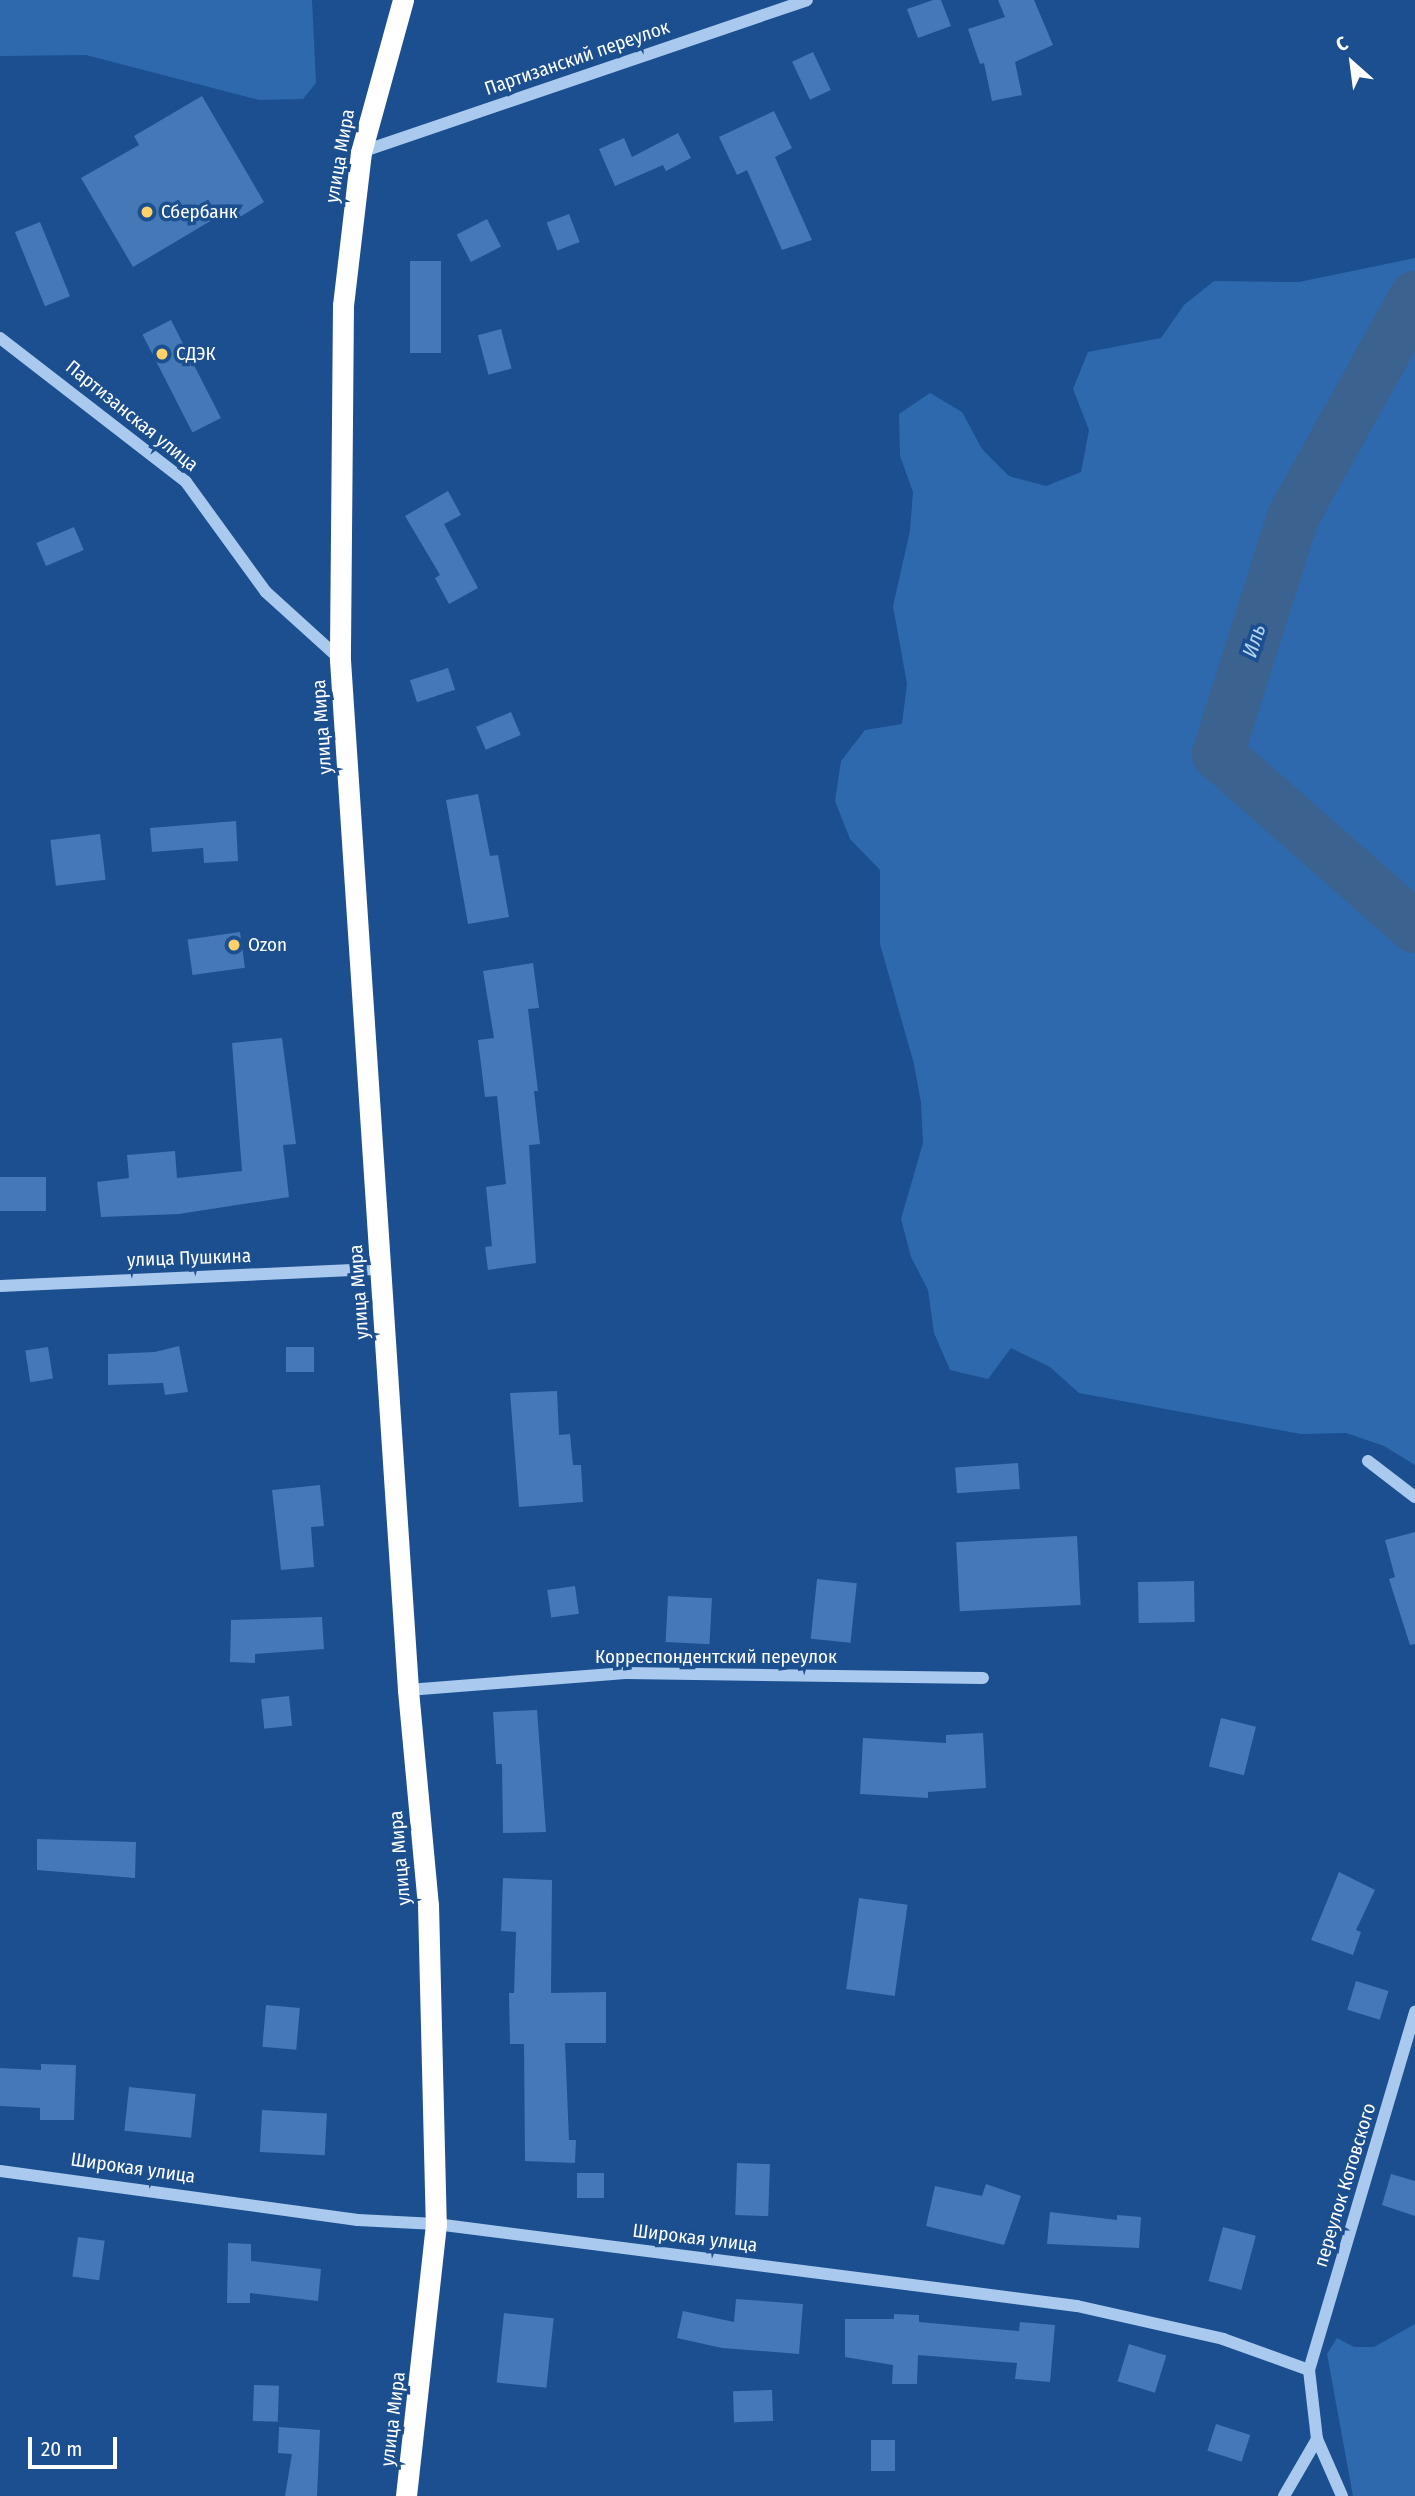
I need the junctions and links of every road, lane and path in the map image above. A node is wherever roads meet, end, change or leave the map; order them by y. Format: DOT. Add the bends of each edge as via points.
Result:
graph roads {
  1 [pos="403,0"];
  2 [pos="807,0"];
  3 [pos="361,152"];
  4 [pos="0,338"];
  5 [pos="340,660"];
  6 [pos="380,1269"];
  7 [pos="0,1286"];
  8 [pos="1368,1461"];
  9 [pos="1415,1497"];
  10 [pos="983,1678"];
  11 [pos="408,1690"];
  12 [pos="1415,2011"];
  13 [pos="0,2171"];
  14 [pos="436,2224"];
  15 [pos="1309,2370"];
  16 [pos="1317,2439"];
  17 [pos="406,2496"];
  18 [pos="1284,2496"];
  19 [pos="1342,2496"];
  1 -- 3 [label="highway, улица Мира"];
  2 -- 3 [label="street, Партизанский переулок"];
  3 -- 5 [label="highway, улица Мира" via="343,305"];
  4 -- 5 [label="street, Партизанская улица" via="186,482 266,592"];
  5 -- 6 [label="highway, улица Мира"];
  6 -- 7 [label="street, улица Пушкина"];
  6 -- 11 [label="highway, улица Мира"];
  8 -- 9 [label="street"];
  10 -- 11 [label="street, Корреспондентский переулок" via="625,1673"];
  11 -- 14 [label="highway, улица Мира" via="428,1904"];
  12 -- 15 [label="street, переулок Котовского"];
  13 -- 14 [label="street, Широкая улица" via="358,2220"];
  14 -- 15 [label="street, Широкая улица" via="1077,2306 1223,2339"];
  14 -- 17 [label="highway, улица Мира"];
  15 -- 16 [label="street"];
  16 -- 18 [label="street"];
  16 -- 19 [label="street"];
}
